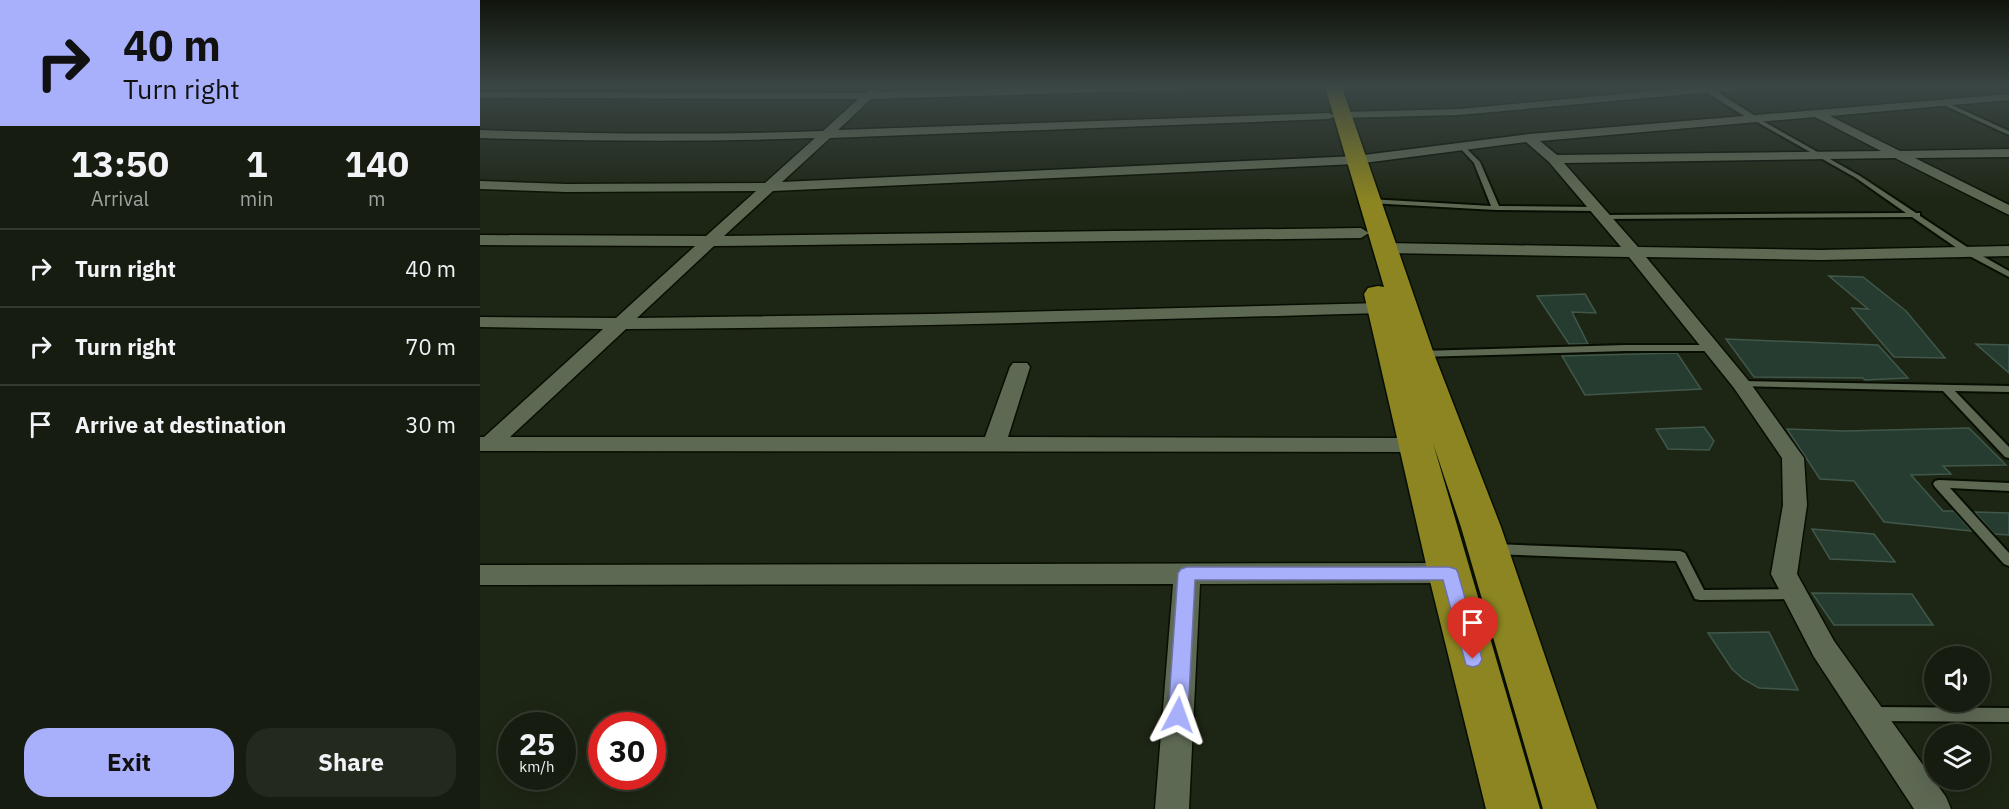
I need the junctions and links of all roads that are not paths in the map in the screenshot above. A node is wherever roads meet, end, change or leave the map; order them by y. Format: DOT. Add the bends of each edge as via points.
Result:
graph roads {
  1 [pos="837,125"];
  2 [pos="983,125"];
  3 [pos="1338,125"];
  4 [pos="1669,125"];
  5 [pos="1766,125"];
  6 [pos="1840,125"];
  7 [pos="1991,125"];
  8 [pos="2009,133"];
  9 [pos="480,134"];
  10 [pos="826,135"];
  11 [pos="1528,138"];
  12 [pos="1462,147"];
  13 [pos="2009,153"];
  14 [pos="1817,154"];
  15 [pos="1898,154"];
  16 [pos="1554,159"];
  17 [pos="1349,160"];
  18 [pos="480,185"];
  19 [pos="769,187"];
  20 [pos="1496,208"];
  21 [pos="2009,210"];
  22 [pos="1601,213"];
  23 [pos="1917,215"];
  24 [pos="1371,227"];
  25 [pos="480,240"];
  26 [pos="710,242"];
  27 [pos="2009,250"];
  28 [pos="1967,251"];
  29 [pos="1633,253"];
  30 [pos="2009,274"];
  31 [pos="1382,308"];
  32 [pos="480,322"];
  33 [pos="620,325"];
  34 [pos="1712,348"];
  35 [pos="1419,354"];
  36 [pos="1020,368"];
  37 [pos="1741,384"];
  38 [pos="1946,388"];
  39 [pos="2009,389"];
  40 [pos="484,444"];
  41 [pos="994,445"];
  42 [pos="1418,445"];
  43 [pos="2009,454"];
  44 [pos="2009,487"];
  45 [pos="1438,527"];
  46 [pos="1484,538"];
  47 [pos="2009,561"];
  48 [pos="1187,573"];
  49 [pos="1449,573"];
  50 [pos="480,575"];
  51 [pos="1794,594"];
  52 [pos="1868,714"];
  53 [pos="2009,715"];
  54 [pos="1172,809"];
  55 [pos="1513,809"];
  56 [pos="1570,809"];
  57 [pos="1934,809"];
  1 -- 10 [label="street"];
  2 -- 10 [label="street"];
  3 -- 17 [label="main road"];
  4 -- 11 [label="street"];
  5 -- 14 [label="lane"];
  6 -- 15 [label="street"];
  7 -- 8 [label="lane"];
  9 -- 10 [label="street" via="615,138"];
  10 -- 19 [label="street"];
  11 -- 12 [label="street"];
  11 -- 16 [label="street"];
  12 -- 17 [label="street"];
  12 -- 20 [label="lane" via="1477,162"];
  13 -- 15 [label="street"];
  14 -- 15 [label="street"];
  14 -- 16 [label="street"];
  14 -- 23 [label="lane"];
  15 -- 21 [label="street"];
  16 -- 22 [label="street"];
  17 -- 19 [label="street"];
  17 -- 24 [label="main road"];
  18 -- 19 [label="street"];
  19 -- 26 [label="street"];
  20 -- 22 [label="lane"];
  20 -- 24 [label="lane"];
  22 -- 23 [label="lane"];
  22 -- 29 [label="street"];
  23 -- 28 [label="lane"];
  24 -- 26 [label="street"];
  24 -- 29 [label="street"];
  24 -- 31 [label="main road"];
  24 -- 35 [label="main road"];
  25 -- 26 [label="street"];
  26 -- 33 [label="street"];
  27 -- 28 [label="street"];
  28 -- 29 [label="street" via="1821,255"];
  28 -- 30 [label="lane"];
  29 -- 34 [label="street"];
  31 -- 33 [label="street" via="1027,319"];
  31 -- 42 [label="main road"];
  32 -- 33 [label="street"];
  33 -- 40 [label="street"];
  34 -- 35 [label="lane"];
  34 -- 37 [label="street"];
  35 -- 46 [label="main road"];
  36 -- 41 [label="street"];
  37 -- 38 [label="lane"];
  37 -- 51 [label="street" via="1793,458 1795,505 1784,574"];
  38 -- 39 [label="lane"];
  38 -- 43 [label="lane"];
  40 -- 41 [label="street"];
  41 -- 42 [label="street"];
  42 -- 45 [label="main road"];
  44 -- 47 [label="lane" via="1939,484"];
  45 -- 46 [label="main road"];
  45 -- 49 [label="main road"];
  46 -- 51 [label="lane" via="1680,556 1700,595"];
  46 -- 56 [label="main road"];
  48 -- 49 [label="street"];
  48 -- 50 [label="street"];
  48 -- 54 [label="street"];
  49 -- 55 [label="main road"];
  51 -- 52 [label="street" via="1824,649"];
  52 -- 53 [label="lane"];
  52 -- 57 [label="street"];
}
